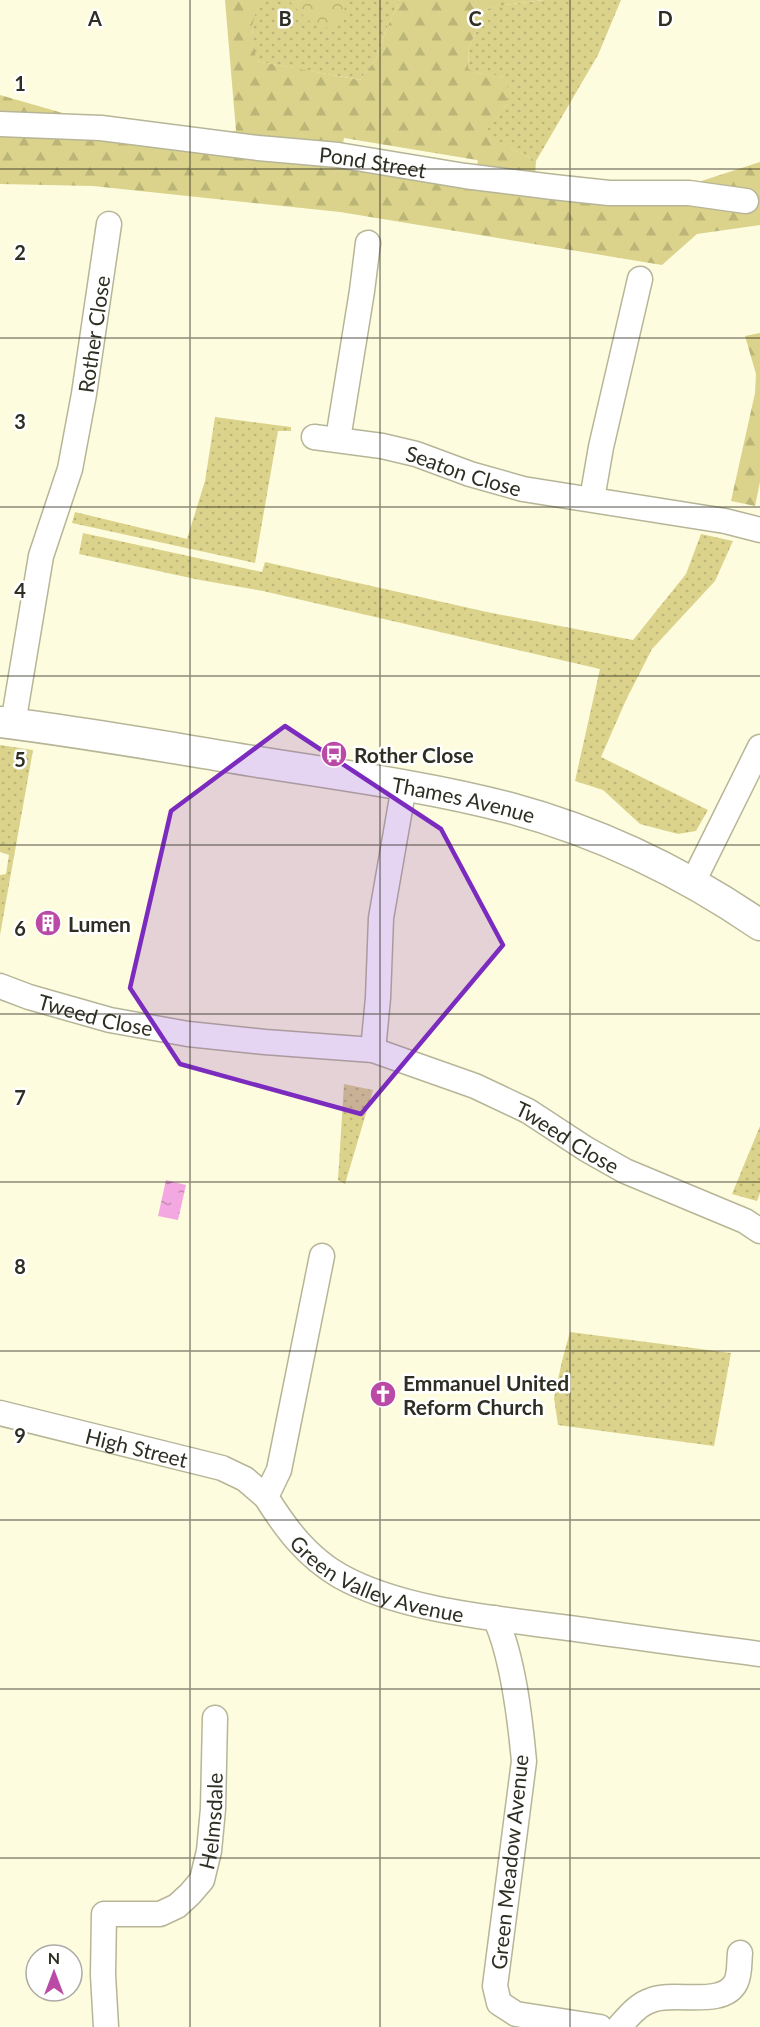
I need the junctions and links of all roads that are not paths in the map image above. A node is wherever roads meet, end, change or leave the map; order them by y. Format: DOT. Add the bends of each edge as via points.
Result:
graph roads {
  1 [pos="0,124"];
  2 [pos="746,201"];
  3 [pos="108,224"];
  4 [pos="368,243"];
  5 [pos="640,279"];
  6 [pos="314,437"];
  7 [pos="338,439"];
  8 [pos="592,499"];
  9 [pos="760,530"];
  10 [pos="7,723"];
  11 [pos="760,747"];
  12 [pos="404,786"];
  13 [pos="693,882"];
  14 [pos="760,925"];
  15 [pos="0,986"];
  16 [pos="373,1050"];
  17 [pos="760,1231"];
  18 [pos="322,1256"];
  19 [pos="0,1413"];
  20 [pos="266,1497"];
  21 [pos="495,1618"];
  22 [pos="760,1654"];
  23 [pos="215,1718"];
  24 [pos="741,1953"];
  25 [pos="106,2027"];
  26 [pos="600,2027"];
  27 [pos="620,2027"];
  1 -- 2 [label="street, Pond Street" via="101,128 339,155 553,187 609,193 689,193"];
  3 -- 10 [label="street, Rother Close" via="70,469 41,556"];
  4 -- 7 [label="street"];
  5 -- 8 [label="street"];
  6 -- 7 [label="street, Seaton Close"];
  7 -- 8 [label="street, Seaton Close" via="416,454 514,488"];
  8 -- 9 [label="street, Seaton Close"];
  10 -- 12 [label="street, Thames Avenue"];
  11 -- 13 [label="street"];
  12 -- 13 [label="street, Thames Avenue" via="488,803 561,825 632,852"];
  12 -- 16 [label="street" via="381,918"];
  13 -- 14 [label="street, Thames Avenue"];
  15 -- 16 [label="street, Tweed Close" via="110,1020 188,1034"];
  16 -- 17 [label="street, Tweed Close" via="475,1086 528,1111 625,1171 745,1221"];
  18 -- 20 [label="street" via="281,1460"];
  19 -- 20 [label="street, High Street" via="222,1468 245,1479"];
  20 -- 21 [label="street, Green Valley Avenue" via="300,1544 340,1575 407,1601"];
  21 -- 22 [label="street, Green Valley Avenue"];
  21 -- 26 [label="street, Green Meadow Avenue" via="506,1647 524,1761 495,1986 500,2003 516,2014"];
  23 -- 25 [label="street, Helmsdale" via="213,1809 202,1880 177,1906 160,1914 104,1914"];
  24 -- 27 [label="street" via="736,1982 724,1994 651,2000 633,2011"];
}
